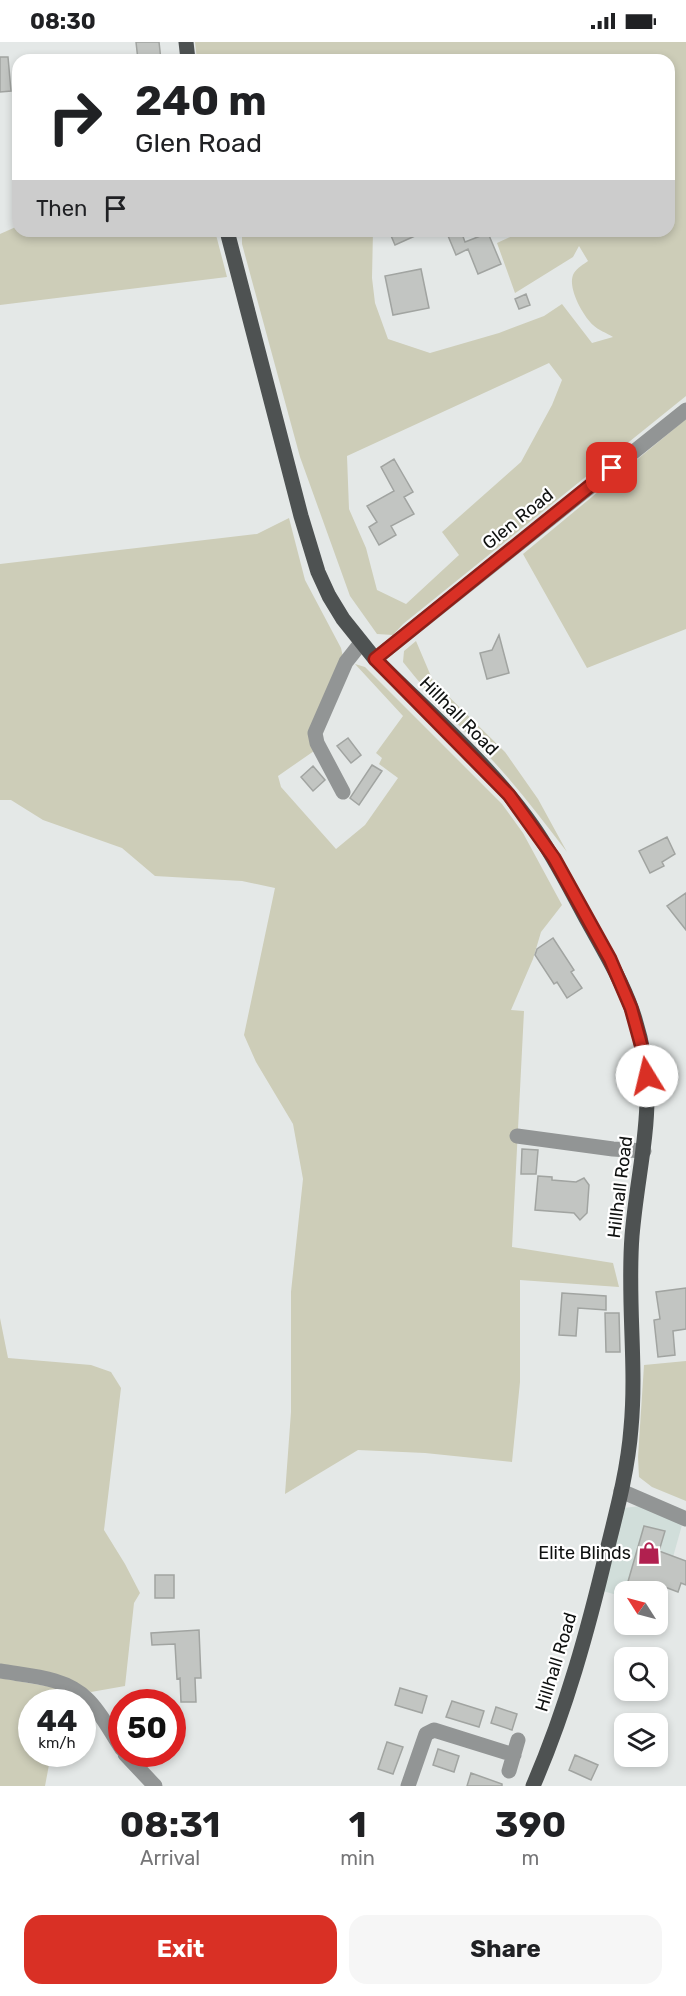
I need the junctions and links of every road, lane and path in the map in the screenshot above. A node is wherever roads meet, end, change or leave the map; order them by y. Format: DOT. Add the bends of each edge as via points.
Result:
graph roads {
  1 [pos="229,237"];
  2 [pos="686,410"];
  3 [pos="361,644"];
  4 [pos="375,659"];
  5 [pos="343,792"];
  6 [pos="517,1136"];
  7 [pos="644,1151"];
  8 [pos="621,1491"];
  9 [pos="686,1519"];
  10 [pos="0,1671"];
  11 [pos="108,1728"];
  12 [pos="519,1740"];
  13 [pos="514,1755"];
  14 [pos="137,1767"];
  15 [pos="509,1771"];
  16 [pos="155,1786"];
  17 [pos="408,1786"];
  18 [pos="533,1786"];
  1 -- 3 [label="main road, Hillhall Road" via="310,548 329,596"];
  2 -- 4 [label="street, Glen Road"];
  3 -- 4 [label="main road, Hillhall Road"];
  3 -- 5 [label="street" via="346,663 315,733"];
  4 -- 7 [label="main road, Hillhall Road" via="509,795 554,858 610,959 631,1008 645,1059 649,1093"];
  6 -- 7 [label="street"];
  7 -- 8 [label="main road, Hillhall Road" via="632,1239 632,1429"];
  8 -- 9 [label="street"];
  8 -- 18 [label="main road, Hillhall Road" via="564,1707"];
  10 -- 11 [label="street" via="60,1682 79,1691"];
  12 -- 13 [label="street"];
  13 -- 15 [label="street"];
  13 -- 17 [label="street" via="434,1731 426,1734"];
  14 -- 16 [label="street"];
}
